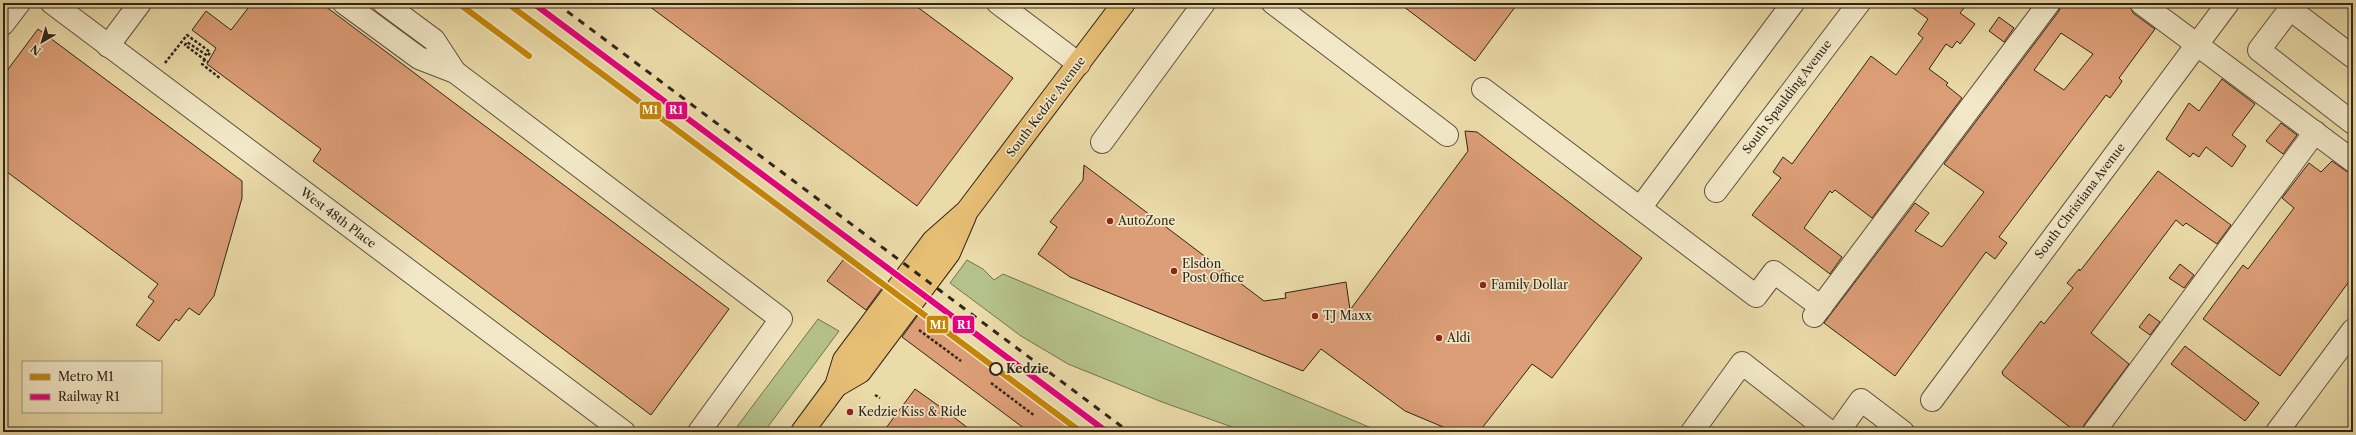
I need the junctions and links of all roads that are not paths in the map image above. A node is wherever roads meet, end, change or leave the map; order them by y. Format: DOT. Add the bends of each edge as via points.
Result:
graph roads {
  1 [pos="19,3"];
  2 [pos="52,3"];
  3 [pos="140,3"];
  4 [pos="344,3"];
  5 [pos="384,3"];
  6 [pos="998,3"];
  7 [pos="1124,3"];
  8 [pos="1204,3"];
  9 [pos="1273,3"];
  10 [pos="1794,3"];
  11 [pos="1859,3"];
  12 [pos="2049,3"];
  13 [pos="2141,3"];
  14 [pos="2228,3"];
  15 [pos="3,24"];
  16 [pos="2197,45"];
  17 [pos="108,46"];
  18 [pos="2353,57"];
  19 [pos="1079,64"];
  20 [pos="455,72"];
  21 [pos="1483,89"];
  22 [pos="2353,123"];
  23 [pos="2315,132"];
  24 [pos="1448,135"];
  25 [pos="1102,142"];
  26 [pos="2353,161"];
  27 [pos="1716,191"];
  28 [pos="1640,208"];
  29 [pos="2353,330"];
  30 [pos="1932,400"];
  31 [pos="624,432"];
  32 [pos="699,432"];
  33 [pos="802,432"];
  34 [pos="1692,432"];
  35 [pos="1830,432"];
  36 [pos="1838,432"];
  37 [pos="1903,432"];
  38 [pos="2094,432"];
  39 [pos="2277,432"];
  1 -- 15 [label="street"];
  2 -- 17 [label="street, West 48th Place"];
  3 -- 17 [label="street"];
  4 -- 20 [label="street" via="419,58"];
  5 -- 20 [label="street" via="434,40"];
  6 -- 19 [label="street"];
  7 -- 19 [label="main road, South Kedzie Avenue"];
  8 -- 25 [label="street"];
  9 -- 24 [label="street"];
  10 -- 28 [label="street"];
  11 -- 27 [label="street, South Spaulding Avenue"];
  12 -- 28 [label="street" via="1818,312 1774,272 1756,296"];
  13 -- 16 [label="street"];
  14 -- 16 [label="street, South Christiana Avenue"];
  16 -- 23 [label="street"];
  16 -- 30 [label="street, South Christiana Avenue"];
  17 -- 31 [label="street, West 48th Place"];
  18 -- 22 [label="street" via="2290,9 2259,50"];
  19 -- 33 [label="main road, South Kedzie Avenue" via="967,211 928,247 844,360 836,386"];
  20 -- 32 [label="street" via="781,319"];
  21 -- 28 [label="street"];
  23 -- 26 [label="street"];
  23 -- 38 [label="street"];
  29 -- 39 [label="street"];
  34 -- 35 [label="street" via="1742,364"];
  36 -- 37 [label="street" via="1861,400"];
}
